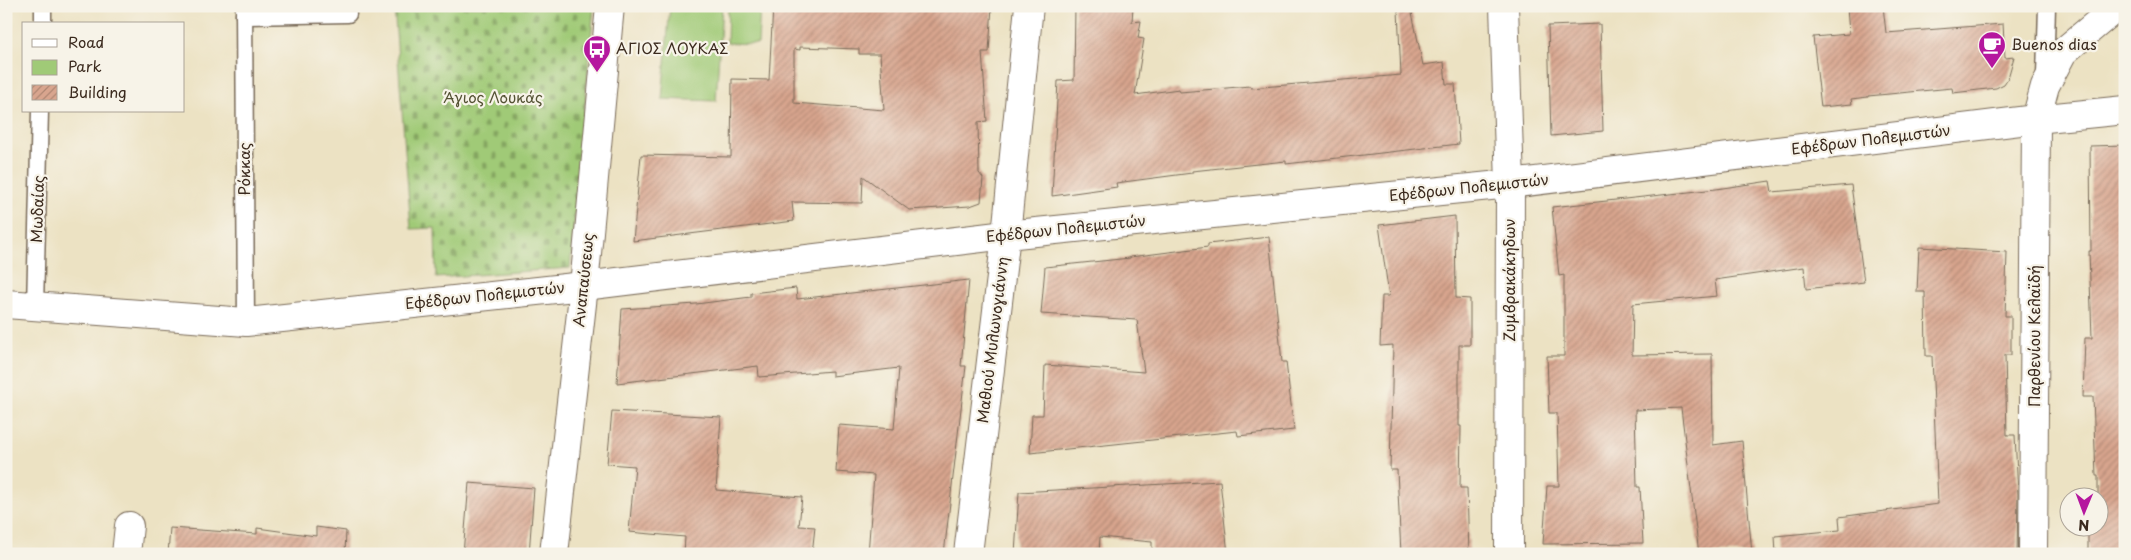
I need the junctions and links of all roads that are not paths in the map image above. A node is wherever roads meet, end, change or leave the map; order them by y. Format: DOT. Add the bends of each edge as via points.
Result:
graph roads {
  1 [pos="43,6"];
  2 [pos="610,6"];
  3 [pos="1029,6"];
  4 [pos="1504,6"];
  5 [pos="2047,6"];
  6 [pos="2118,6"];
  7 [pos="244,11"];
  8 [pos="348,14"];
  9 [pos="43,22"];
  10 [pos="2045,86"];
  11 [pos="2125,110"];
  12 [pos="40,112"];
  13 [pos="2036,119"];
  14 [pos="1510,184"];
  15 [pos="1006,235"];
  16 [pos="584,286"];
  17 [pos="6,304"];
  18 [pos="35,306"];
  19 [pos="246,322"];
  20 [pos="129,526"];
  21 [pos="126,554"];
  22 [pos="554,554"];
  23 [pos="968,554"];
  24 [pos="1509,554"];
  25 [pos="2033,554"];
  1 -- 9 [label="lane"];
  2 -- 16 [label="street, Αναπαύσεως"];
  3 -- 15 [label="street, Μαθιού Μυλωνογιάννη"];
  4 -- 14 [label="street, Ζυμβρακάκηδων"];
  5 -- 10 [label="lane"];
  6 -- 10 [label="street, Παρθενίου Κελαϊδή" via="2063,52"];
  7 -- 8 [label="lane, Ρόκκας"];
  7 -- 19 [label="lane, Ρόκκας"];
  10 -- 13 [label="street, Παρθενίου Κελαϊδή"];
  11 -- 13 [label="street, Εφέδρων Πολεμιστών"];
  12 -- 18 [label="lane, Μωδαίας"];
  13 -- 14 [label="street, Εφέδρων Πολεμιστών"];
  13 -- 25 [label="street, Παρθενίου Κελαϊδή"];
  14 -- 15 [label="street, Εφέδρων Πολεμιστών"];
  14 -- 24 [label="street, Ζυμβρακάκηδων"];
  15 -- 16 [label="street, Εφέδρων Πολεμιστών"];
  15 -- 23 [label="street, Μαθιού Μυλωνογιάννη"];
  16 -- 19 [label="street, Εφέδρων Πολεμιστών"];
  16 -- 22 [label="street, Αναπαύσεως"];
  17 -- 18 [label="street, Εφέδρων Πολεμιστών"];
  18 -- 19 [label="street, Εφέδρων Πολεμιστών"];
  20 -- 21 [label="street"];
}
